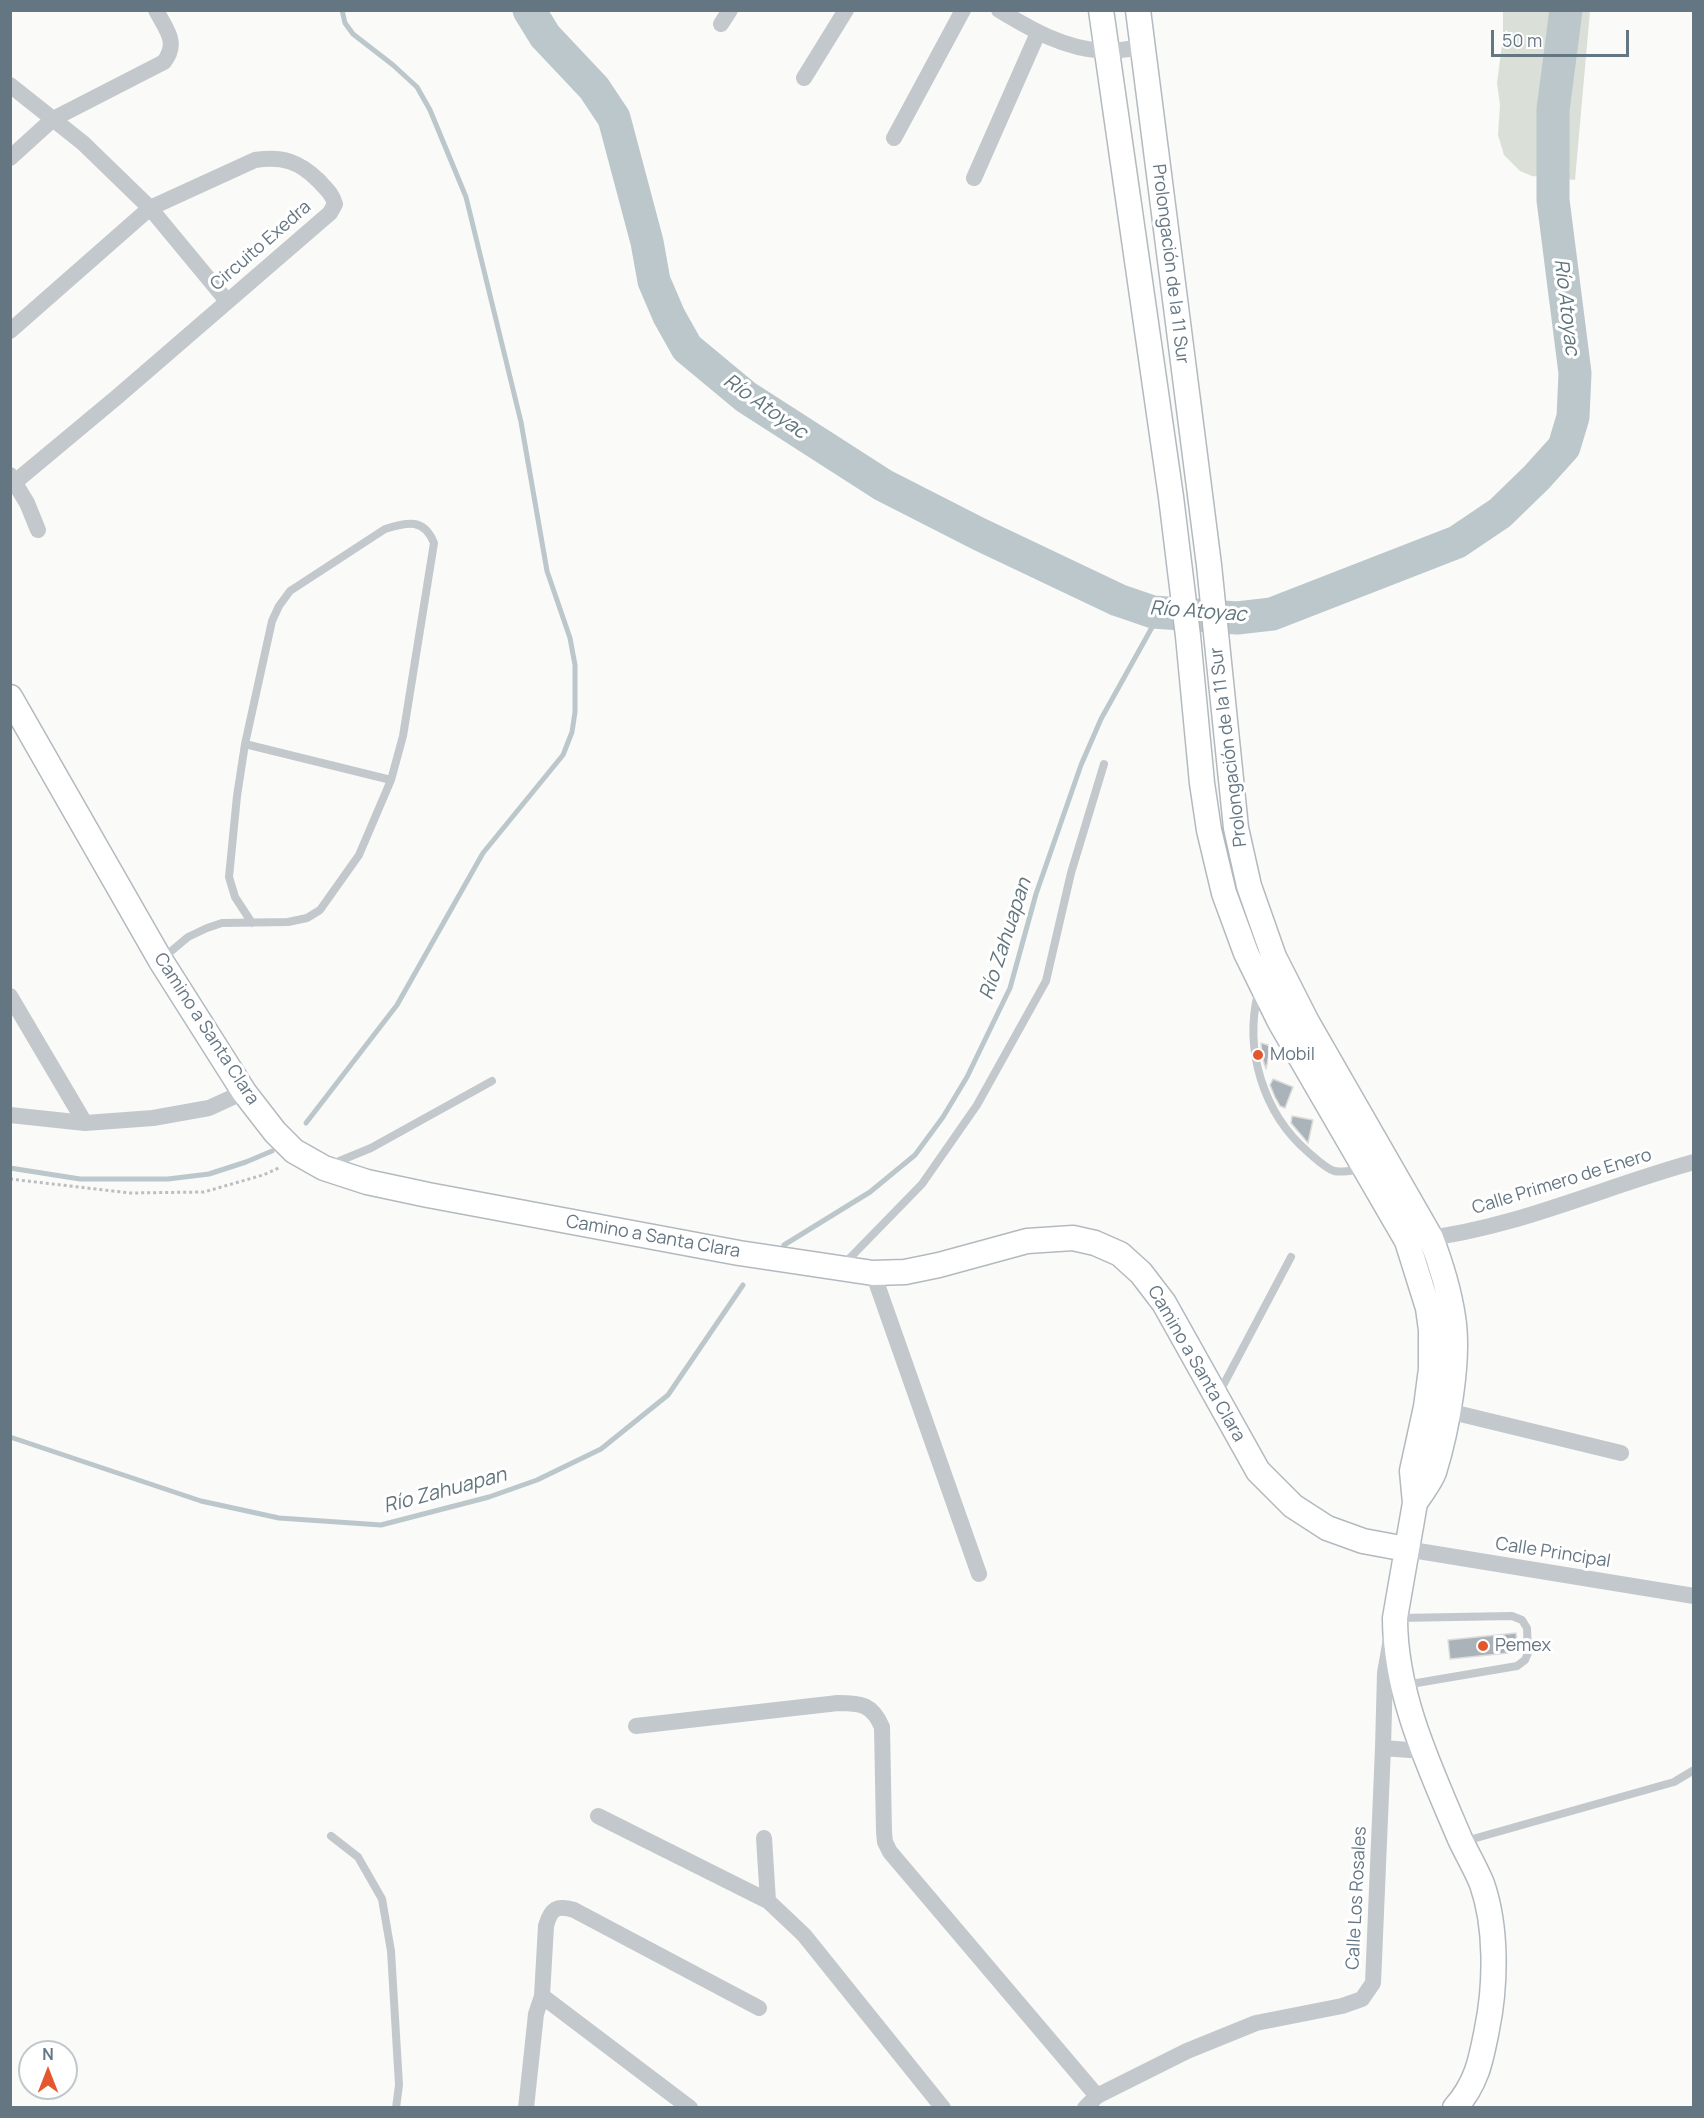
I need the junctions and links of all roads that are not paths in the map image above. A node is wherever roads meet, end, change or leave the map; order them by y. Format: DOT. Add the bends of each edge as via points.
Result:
graph roads {
  1 [pos="156,10"];
  2 [pos="846,10"];
  3 [pos="963,10"];
  4 [pos="999,10"];
  5 [pos="1101,10"];
  6 [pos="1138,10"];
  7 [pos="1038,33"];
  8 [pos="1142,47"];
  9 [pos="1106,51"];
  10 [pos="804,78"];
  11 [pos="10,85"];
  12 [pos="53,119"];
  13 [pos="894,138"];
  14 [pos="10,158"];
  15 [pos="974,178"];
  16 [pos="150,208"];
  17 [pos="227,301"];
  18 [pos="10,330"];
  19 [pos="13,479"];
  20 [pos="38,530"];
  21 [pos="10,697"];
  22 [pos="245,744"];
  23 [pos="1104,764"];
  24 [pos="391,780"];
  25 [pos="1249,886"];
  26 [pos="1224,893"];
  27 [pos="252,923"];
  28 [pos="160,960"];
  29 [pos="1261,984"];
  30 [pos="10,996"];
  31 [pos="492,1081"];
  32 [pos="244,1092"];
  33 [pos="10,1115"];
  34 [pos="85,1123"];
  35 [pos="314,1162"];
  36 [pos="1387,1162"];
  37 [pos="1694,1162"];
  38 [pos="1364,1169"];
  39 [pos="1431,1238"];
  40 [pos="1407,1240"];
  41 [pos="1292,1257"];
  42 [pos="839,1268"];
  43 [pos="873,1273"];
  44 [pos="1217,1398"];
  45 [pos="1448,1411"];
  46 [pos="1621,1453"];
  47 [pos="1415,1503"];
  48 [pos="1406,1549"];
  49 [pos="979,1574"];
  50 [pos="1694,1596"];
  51 [pos="1395,1618"];
  52 [pos="1402,1685"];
  53 [pos="636,1726"];
  54 [pos="1383,1748"];
  55 [pos="1423,1750"];
  56 [pos="1694,1770"];
  57 [pos="598,1816"];
  58 [pos="331,1836"];
  59 [pos="764,1838"];
  60 [pos="1462,1842"];
  61 [pos="768,1901"];
  62 [pos="542,1996"];
  63 [pos="759,2008"];
  64 [pos="1091,2102"];
  65 [pos="396,2108"];
  66 [pos="526,2108"];
  67 [pos="690,2108"];
  68 [pos="944,2108"];
  69 [pos="1455,2108"];
  1 -- 12 [label="street" via="171,40 171,52 164,62"];
  2 -- 10 [label="street"];
  3 -- 13 [label="street"];
  4 -- 7 [label="street"];
  5 -- 9 [label="main road, Prolongación de la 11 Sur"];
  6 -- 8 [label="main road, Prolongación de la 11 Sur"];
  7 -- 9 [label="street" via="1086,49"];
  7 -- 15 [label="street"];
  8 -- 9 [label="street"];
  8 -- 25 [label="main road, Prolongación de la 11 Sur" via="1209,565 1236,828"];
  9 -- 26 [label="main road, Prolongación de la 11 Sur" via="1180,567 1204,795"];
  11 -- 12 [label="street"];
  12 -- 14 [label="street"];
  12 -- 16 [label="street" via="83,142"];
  16 -- 17 [label="street"];
  16 -- 17 [label="street, Circuito Exedra" via="255,160 269,158 307,169 333,195 335,204 330,213"];
  16 -- 18 [label="street, Circuito Exedra"];
  17 -- 19 [label="street, Circuito Exedra"];
  19 -- 20 [label="street, Circuito Exedra"];
  21 -- 28 [label="main road, Camino a Santa Clara"];
  22 -- 24 [label="lane"];
  22 -- 24 [label="lane" via="272,621 290,591 386,529 419,524 430,532 434,543 403,736"];
  22 -- 27 [label="lane" via="230,877 235,897"];
  23 -- 42 [label="lane" via="1071,873 1046,981 977,1106 922,1184"];
  24 -- 27 [label="lane" via="359,855 320,910 288,922"];
  25 -- 26 [label="main road"];
  25 -- 36 [label="main road, Prolongación de la 11 Sur" via="1274,957"];
  26 -- 29 [label="main road, Prolongación de la 11 Sur"];
  27 -- 28 [label="lane" via="222,923 207,928 188,937"];
  28 -- 32 [label="main road, Camino a Santa Clara"];
  29 -- 38 [label="main road, Prolongación de la 11 Sur"];
  29 -- 38 [label="lane" via="1254,1020 1255,1058 1273,1110 1299,1145 1334,1171"];
  30 -- 34 [label="street"];
  31 -- 35 [label="lane" via="371,1148"];
  32 -- 34 [label="street" via="209,1108 153,1118"];
  32 -- 35 [label="main road, Camino a Santa Clara" via="275,1132"];
  33 -- 34 [label="street"];
  35 -- 42 [label="main road, Camino a Santa Clara" via="367,1182 440,1197"];
  36 -- 38 [label="lane"];
  36 -- 39 [label="main road, Prolongación de la 11 Sur"];
  37 -- 39 [label="street, Calle Primero de Enero" via="1513,1221"];
  38 -- 40 [label="main road, Prolongación de la 11 Sur"];
  39 -- 40 [label="street, Calle Primero de Enero"];
  39 -- 45 [label="main road, Prolongación de la 11 Sur" via="1454,1318 1455,1362"];
  40 -- 47 [label="main road, Prolongación de la 11 Sur" via="1428,1308 1432,1350 1426,1407 1412,1471"];
  41 -- 44 [label="lane"];
  42 -- 43 [label="main road, Camino a Santa Clara"];
  43 -- 44 [label="main road, Camino a Santa Clara" via="939,1265 1027,1240 1073,1238 1095,1243 1120,1254 1141,1273 1164,1303"];
  43 -- 49 [label="street"];
  44 -- 48 [label="main road, Camino a Santa Clara" via="1258,1471 1293,1506 1327,1528 1363,1541"];
  45 -- 46 [label="street"];
  45 -- 47 [label="main road, Prolongación de la 11 Sur" via="1433,1474"];
  47 -- 48 [label="main road, Prolongación de la 11 Sur"];
  48 -- 50 [label="street, Calle Principal"];
  48 -- 51 [label="main road, Prolongación de la 11 Sur"];
  51 -- 52 [label="main road, Prolongación de la 11 Sur"];
  51 -- 52 [label="lane" via="1512,1616 1522,1620 1527,1628 1528,1653 1517,1666"];
  51 -- 54 [label="street, Calle Los Rosales" via="1385,1672"];
  52 -- 55 [label="main road, Prolongación de la 11 Sur"];
  53 -- 64 [label="street" via="838,1703 867,1706 882,1727 884,1832 890,1852"];
  54 -- 55 [label="street"];
  54 -- 64 [label="street, Calle Los Rosales" via="1373,1983 1362,1999 1256,2024 1187,2051"];
  55 -- 60 [label="main road, Prolongación de la 11 Sur"];
  56 -- 60 [label="lane" via="1674,1782"];
  57 -- 61 [label="street"];
  58 -- 65 [label="lane" via="358,1857 382,1899 392,1962 399,2085"];
  59 -- 61 [label="street"];
  60 -- 69 [label="main road, Prolongación de la 11 Sur" via="1482,1885 1492,1926 1492,2001 1480,2063 1468,2094"];
  61 -- 68 [label="street" via="804,1935"];
  62 -- 63 [label="street" via="546,1926 554,1909 563,1906"];
  62 -- 66 [label="street" via="536,2014"];
  62 -- 67 [label="street"];
}
